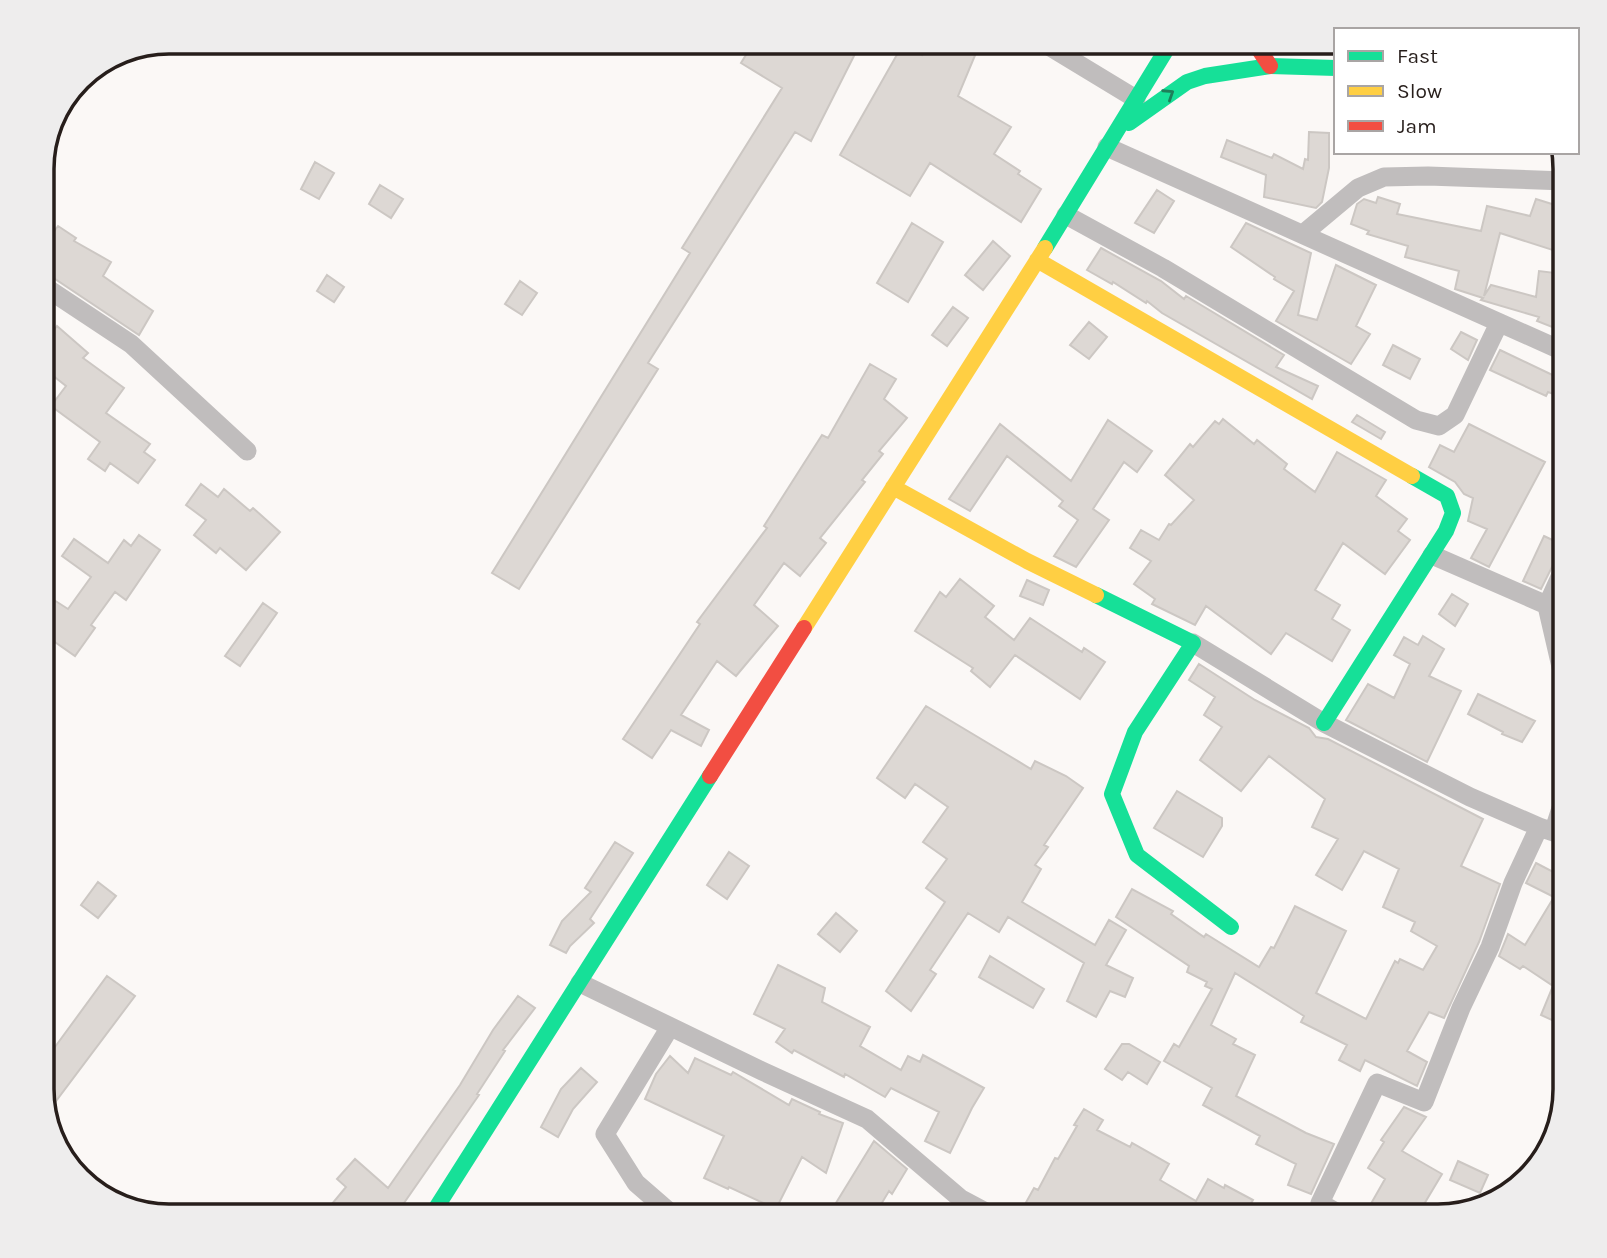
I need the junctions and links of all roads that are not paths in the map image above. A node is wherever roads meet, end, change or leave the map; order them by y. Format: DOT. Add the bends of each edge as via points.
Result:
graph roads {
  1 [pos="1062,54"];
  2 [pos="1164,54"];
  3 [pos="1262,54"];
  4 [pos="1270,66"];
  5 [pos="1334,68"];
  6 [pos="1136,99"];
  7 [pos="1111,141"];
  8 [pos="1553,181"];
  9 [pos="1066,215"];
  10 [pos="1303,234"];
  11 [pos="1037,260"];
  12 [pos="54,293"];
  13 [pos="1499,323"];
  14 [pos="1553,347"];
  15 [pos="247,451"];
  16 [pos="893,487"];
  17 [pos="1432,555"];
  18 [pos="1553,608"];
  19 [pos="1193,643"];
  20 [pos="1324,723"];
  21 [pos="1553,831"];
  22 [pos="1231,927"];
  23 [pos="580,983"];
  24 [pos="670,1027"];
  25 [pos="439,1204"];
  26 [pos="660,1204"];
  27 [pos="970,1204"];
  28 [pos="1322,1204"];
  1 -- 6 [label="street"];
  2 -- 6 [label="street"];
  3 -- 4 [label="street"];
  4 -- 5 [label="street"];
  7 -- 4 [label="street, one-way" via="1187,82"];
  6 -- 7 [label="street"];
  7 -- 9 [label="street"];
  7 -- 10 [label="street"];
  8 -- 10 [label="street" via="1384,177 1358,188"];
  9 -- 11 [label="street"];
  9 -- 13 [label="street" via="1416,420 1439,426 1455,415"];
  10 -- 13 [label="street"];
  11 -- 16 [label="street"];
  11 -- 17 [label="street" via="1447,496 1453,513"];
  12 -- 15 [label="street" via="131,344"];
  13 -- 14 [label="street"];
  16 -- 19 [label="street" via="1027,561"];
  16 -- 23 [label="street"];
  17 -- 18 [label="street"];
  17 -- 20 [label="street"];
  19 -- 20 [label="street"];
  19 -- 22 [label="street" via="1135,733 1112,794 1137,855"];
  20 -- 21 [label="street" via="1470,797"];
  21 -- 28 [label="street" via="1513,883 1424,1102 1377,1083"];
  23 -- 24 [label="street"];
  23 -- 25 [label="street"];
  24 -- 26 [label="street" via="605,1134 636,1183"];
  24 -- 27 [label="street" via="867,1119"];
}
